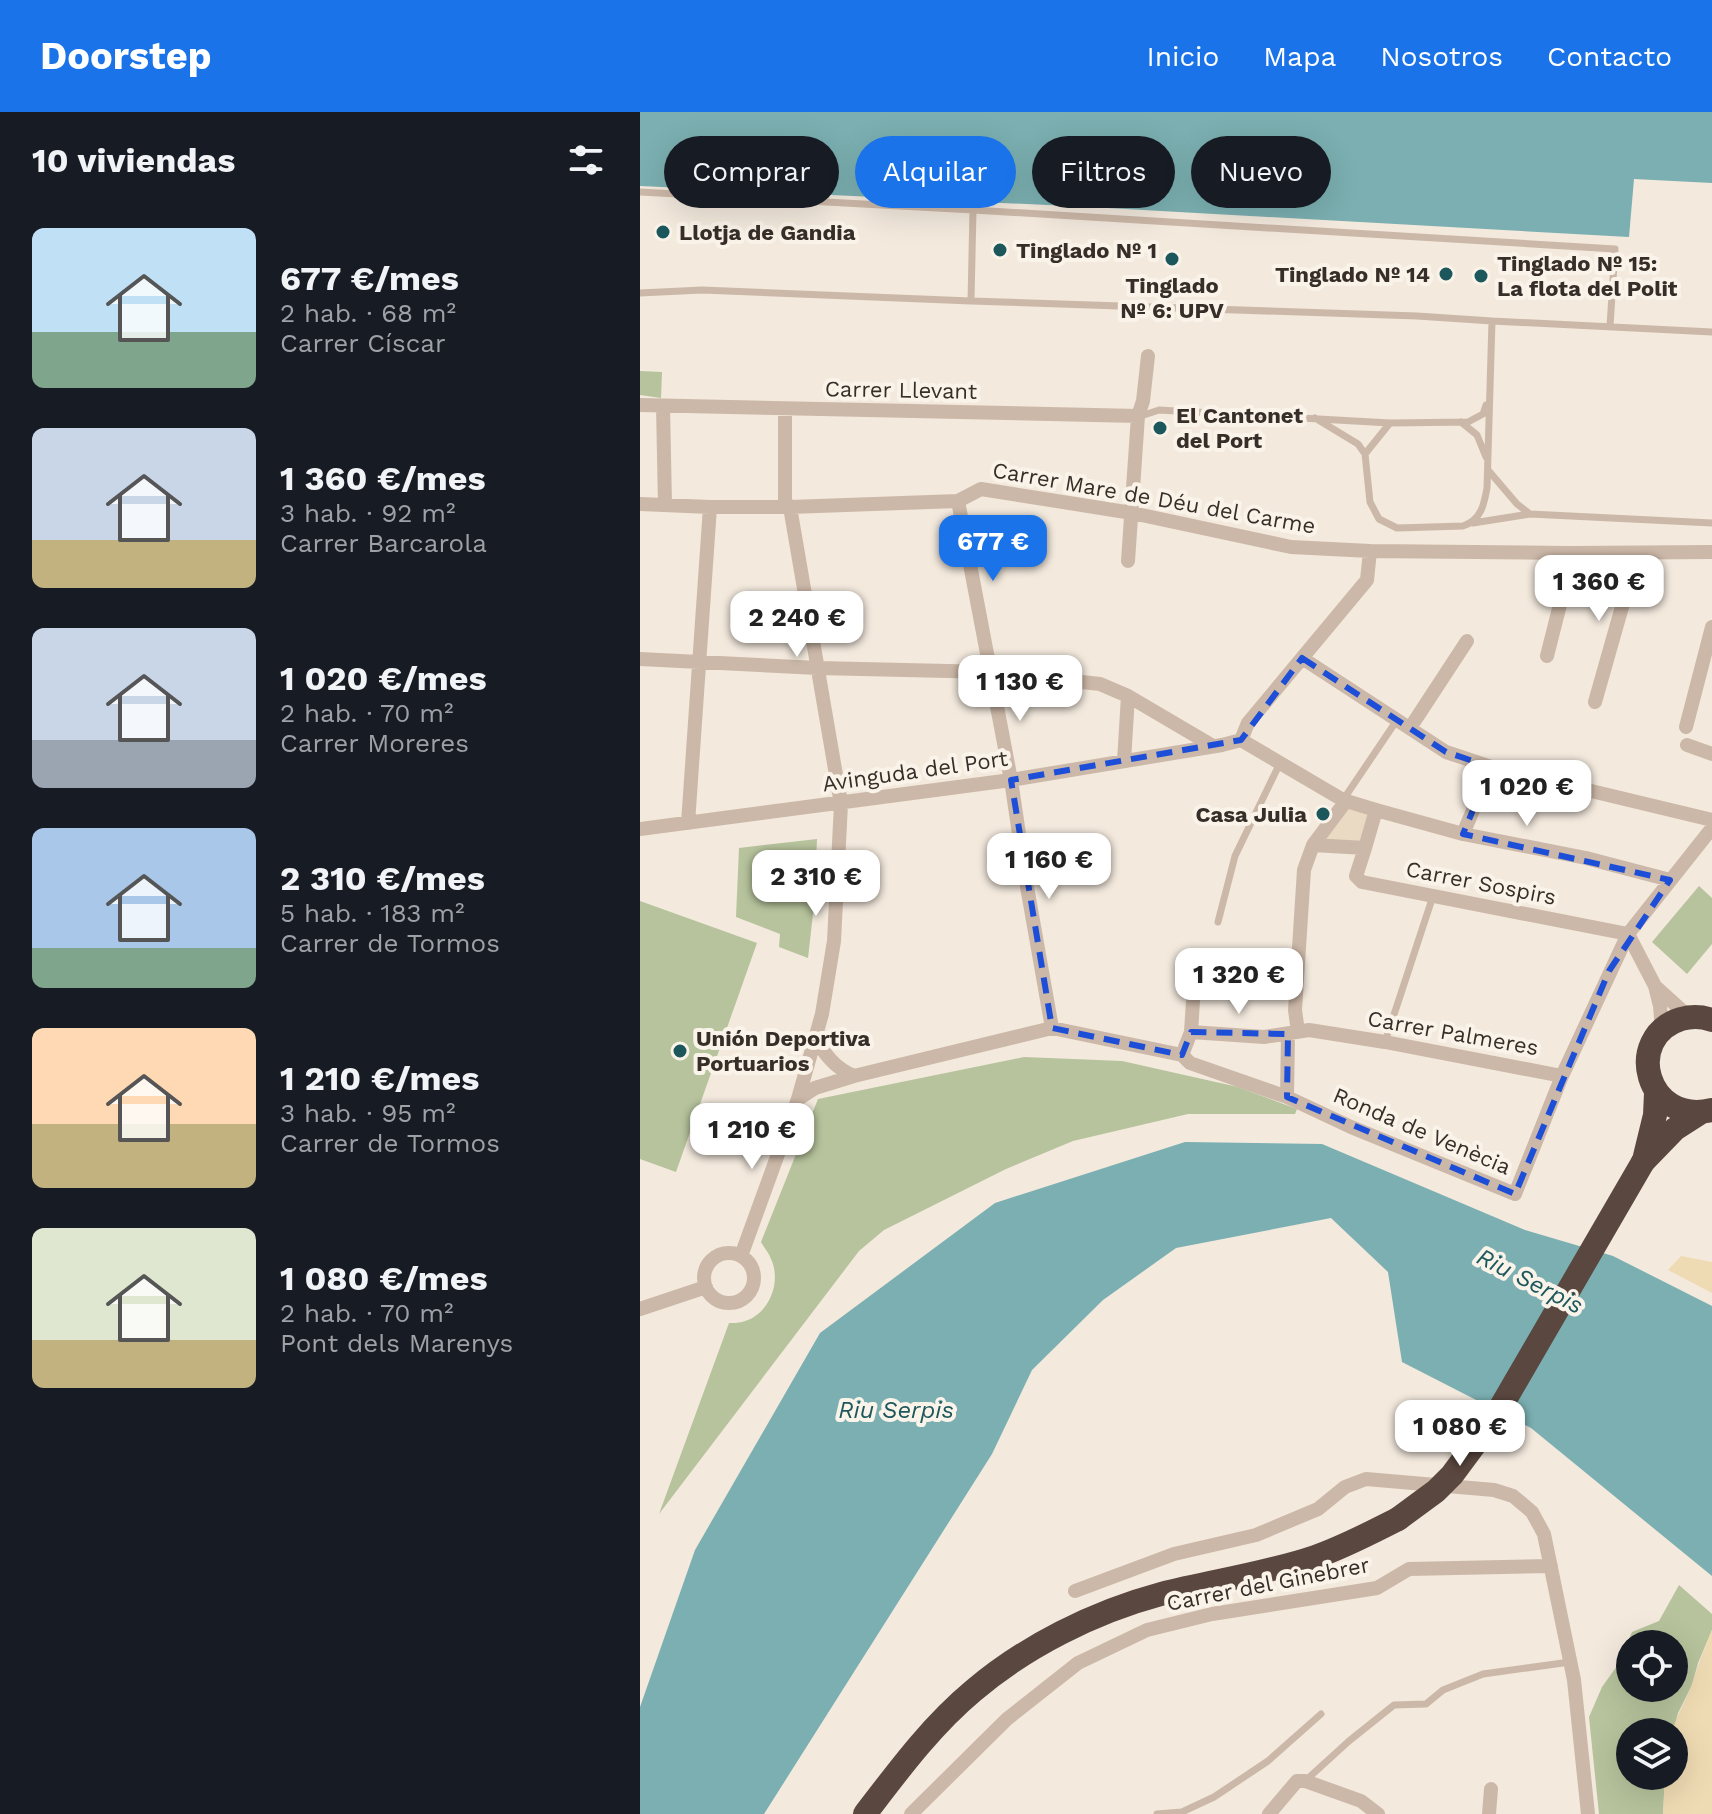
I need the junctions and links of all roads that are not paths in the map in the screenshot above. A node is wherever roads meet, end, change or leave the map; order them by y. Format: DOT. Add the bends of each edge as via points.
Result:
graph roads {
  1 [pos="640,192"];
  2 [pos="973,210"];
  3 [pos="640,293"];
  4 [pos="971,301"];
  5 [pos="1492,321"];
  6 [pos="1610,326"];
  7 [pos="1712,332"];
  8 [pos="1148,356"];
  9 [pos="1488,397"];
  10 [pos="640,405"];
  11 [pos="663,406"];
  12 [pos="785,410"];
  13 [pos="1138,416"];
  14 [pos="1315,418"];
  15 [pos="1461,422"];
  16 [pos="1390,423"];
  17 [pos="1365,454"];
  18 [pos="1488,466"];
  19 [pos="958,501"];
  20 [pos="640,504"];
  21 [pos="665,505"];
  22 [pos="710,507"];
  23 [pos="790,507"];
  24 [pos="1132,513"];
  25 [pos="1530,514"];
  26 [pos="1473,523"];
  27 [pos="1712,523"];
  28 [pos="1370,551"];
  29 [pos="1712,552"];
  30 [pos="1568,553"];
  31 [pos="1637,554"];
  32 [pos="1128,561"];
  33 [pos="1712,627"];
  34 [pos="1467,641"];
  35 [pos="1547,656"];
  36 [pos="1302,658"];
  37 [pos="640,659"];
  38 [pos="700,661"];
  39 [pos="818,668"];
  40 [pos="991,672"];
  41 [pos="1128,696"];
  42 [pos="1595,702"];
  43 [pos="1404,724"];
  44 [pos="1686,727"];
  45 [pos="1241,740"];
  46 [pos="1687,745"];
  47 [pos="1213,746"];
  48 [pos="1712,754"];
  49 [pos="1124,761"];
  50 [pos="1280,763"];
  51 [pos="1491,767"];
  52 [pos="1011,780"];
  53 [pos="1345,801"];
  54 [pos="841,804"];
  55 [pos="1376,810"];
  56 [pos="1712,820"];
  57 [pos="688,823"];
  58 [pos="1712,828"];
  59 [pos="640,829"];
  60 [pos="1463,834"];
  61 [pos="1313,845"];
  62 [pos="1365,848"];
  63 [pos="1670,880"];
  64 [pos="1433,896"];
  65 [pos="1218,922"];
  66 [pos="1628,934"];
  67 [pos="1655,986"];
  68 [pos="1193,1001"];
  69 [pos="1705,1017"];
  70 [pos="1052,1028"];
  71 [pos="1662,1030"];
  72 [pos="1191,1032"];
  73 [pos="1293,1033"];
  74 [pos="815,1037"];
  75 [pos="1385,1042"];
  76 [pos="1182,1055"];
  77 [pos="854,1076"];
  78 [pos="1562,1076"];
  79 [pos="1656,1093"];
  80 [pos="1287,1097"];
  81 [pos="798,1099"];
  82 [pos="1706,1112"];
  83 [pos="1643,1162"];
  84 [pos="741,1256"];
  85 [pos="706,1287"];
  86 [pos="640,1309"];
  87 [pos="1551,1566"];
  88 [pos="1075,1591"];
  89 [pos="1571,1662"];
  90 [pos="1321,1714"];
  91 [pos="1305,1781"];
  92 [pos="1491,1789"];
  93 [pos="865,1814"];
  94 [pos="911,1814"];
  95 [pos="1157,1814"];
  96 [pos="1269,1814"];
  97 [pos="1378,1814"];
  98 [pos="1489,1814"];
  99 [pos="1588,1814"];
  1 -- 2 [label="lane"];
  2 -- 4 [label="lane"];
  2 -- 6 [label="lane" via="1615,249"];
  3 -- 4 [label="lane" via="702,290"];
  4 -- 5 [label="lane"];
  5 -- 6 [label="lane"];
  5 -- 9 [label="lane"];
  6 -- 7 [label="lane"];
  8 -- 13 [label="street"];
  9 -- 15 [label="lane" via="1483,414"];
  9 -- 18 [label="lane"];
  10 -- 11 [label="street, Carrer Llevant"];
  11 -- 12 [label="street, Carrer Llevant"];
  11 -- 21 [label="street"];
  12 -- 13 [label="street, Carrer Llevant"];
  12 -- 23 [label="street" via="785,502"];
  13 -- 14 [label="lane" via="1159,410"];
  13 -- 24 [label="street"];
  14 -- 16 [label="lane"];
  14 -- 17 [label="lane" via="1358,444"];
  15 -- 16 [label="lane"];
  15 -- 18 [label="lane" via="1477,435"];
  16 -- 17 [label="lane"];
  17 -- 26 [label="lane" via="1370,502 1379,519 1397,528"];
  18 -- 25 [label="lane"];
  18 -- 26 [label="lane" via="1484,508"];
  19 -- 23 [label="street, Carrer Mare de Déu del Carme"];
  19 -- 24 [label="street, Carrer Mare de Déu del Carme" via="981,489"];
  19 -- 40 [label="street"];
  20 -- 21 [label="street, Carrer Mare de Déu del Carme"];
  21 -- 22 [label="street, Carrer Mare de Déu del Carme"];
  22 -- 23 [label="street, Carrer Mare de Déu del Carme"];
  22 -- 38 [label="street"];
  23 -- 39 [label="street"];
  24 -- 28 [label="street, Carrer Mare de Déu del Carme" via="1291,547"];
  24 -- 32 [label="street"];
  25 -- 26 [label="lane"];
  25 -- 27 [label="lane"];
  28 -- 30 [label="street"];
  28 -- 36 [label="street" via="1367,580"];
  29 -- 31 [label="street"];
  30 -- 31 [label="street"];
  30 -- 35 [label="street" via="1570,565"];
  31 -- 42 [label="street"];
  33 -- 44 [label="street"];
  34 -- 43 [label="street"];
  36 -- 43 [label="street"];
  36 -- 45 [label="street" via="1248,723"];
  37 -- 38 [label="street"];
  38 -- 39 [label="street"];
  38 -- 57 [label="street"];
  39 -- 40 [label="street"];
  39 -- 54 [label="street"];
  40 -- 41 [label="street" via="1100,684"];
  40 -- 52 [label="street"];
  41 -- 47 [label="street"];
  41 -- 49 [label="street"];
  43 -- 51 [label="street" via="1446,752"];
  43 -- 53 [label="lane"];
  45 -- 47 [label="street, Avinguda del Port"];
  45 -- 50 [label="street"];
  46 -- 48 [label="street"];
  47 -- 49 [label="street, Avinguda del Port"];
  49 -- 52 [label="street, Avinguda del Port"];
  50 -- 53 [label="street"];
  50 -- 65 [label="lane" via="1235,856"];
  51 -- 56 [label="street"];
  51 -- 60 [label="street"];
  52 -- 54 [label="street, Avinguda del Port"];
  52 -- 70 [label="street"];
  53 -- 55 [label="street"];
  53 -- 61 [label="street"];
  54 -- 57 [label="street, Avinguda del Port"];
  54 -- 74 [label="street" via="834,941"];
  55 -- 60 [label="street"];
  55 -- 62 [label="street"];
  57 -- 59 [label="street, Avinguda del Port"];
  58 -- 63 [label="street, Ronda de Venècia"];
  60 -- 63 [label="street"];
  61 -- 62 [label="street"];
  61 -- 73 [label="street" via="1304,870"];
  62 -- 64 [label="street, Carrer Sospirs" via="1356,876 1362,882"];
  63 -- 66 [label="street, Ronda de Venècia"];
  64 -- 66 [label="street, Carrer Sospirs"];
  64 -- 75 [label="lane"];
  66 -- 67 [label="street"];
  66 -- 78 [label="street, Ronda de Venècia"];
  67 -- 69 [label="street" via="1670,1002"];
  67 -- 71 [label="street"];
  68 -- 72 [label="street"];
  69 -- 71 [label="highway" via="1675,1021"];
  70 -- 76 [label="street, Ronda de Venècia"];
  70 -- 77 [label="street"];
  71 -- 79 [label="highway" via="1647,1065"];
  72 -- 73 [label="street, Carrer Palmeres" via="1264,1037"];
  72 -- 76 [label="street"];
  73 -- 75 [label="street, Carrer Palmeres" via="1309,1030"];
  73 -- 80 [label="street"];
  74 -- 77 [label="street" via="832,1062"];
  74 -- 81 [label="street"];
  75 -- 78 [label="street, Carrer Palmeres"];
  76 -- 80 [label="street, Ronda de Venècia" via="1190,1063"];
  77 -- 81 [label="street"];
  78 -- 80 [label="street, Ronda de Venècia" via="1515,1194"];
  79 -- 82 [label="highway" via="1683,1111"];
  79 -- 83 [label="highway"];
  81 -- 84 [label="street"];
  82 -- 83 [label="highway" via="1675,1129"];
  83 -- 93 [label="highway, bridge" via="1495,1417 1436,1491 1356,1541 1312,1558 1097,1615 1028,1652 973,1691 918,1746"];
  84 -- 85 [label="street" via="713,1259"];
  84 -- 85 [label="street" via="754,1275 746,1297 723,1302"];
  85 -- 86 [label="street"];
  87 -- 88 [label="street" via="1544,1534 1532,1512 1513,1496 1366,1479 1345,1487 1318,1509 1256,1535 1174,1554"];
  87 -- 89 [label="street"];
  87 -- 94 [label="street, Carrer del Ginebrer" via="1409,1569 1377,1588 1212,1614 1147,1630 1066,1672 1007,1719"];
  89 -- 91 [label="lane" via="1483,1674 1443,1690 1426,1704 1394,1705"];
  89 -- 99 [label="street"];
  90 -- 95 [label="lane" via="1268,1761 1214,1797 1182,1812"];
  91 -- 96 [label="street" via="1297,1781"];
  91 -- 97 [label="street" via="1361,1801"];
  92 -- 98 [label="street"];
}
